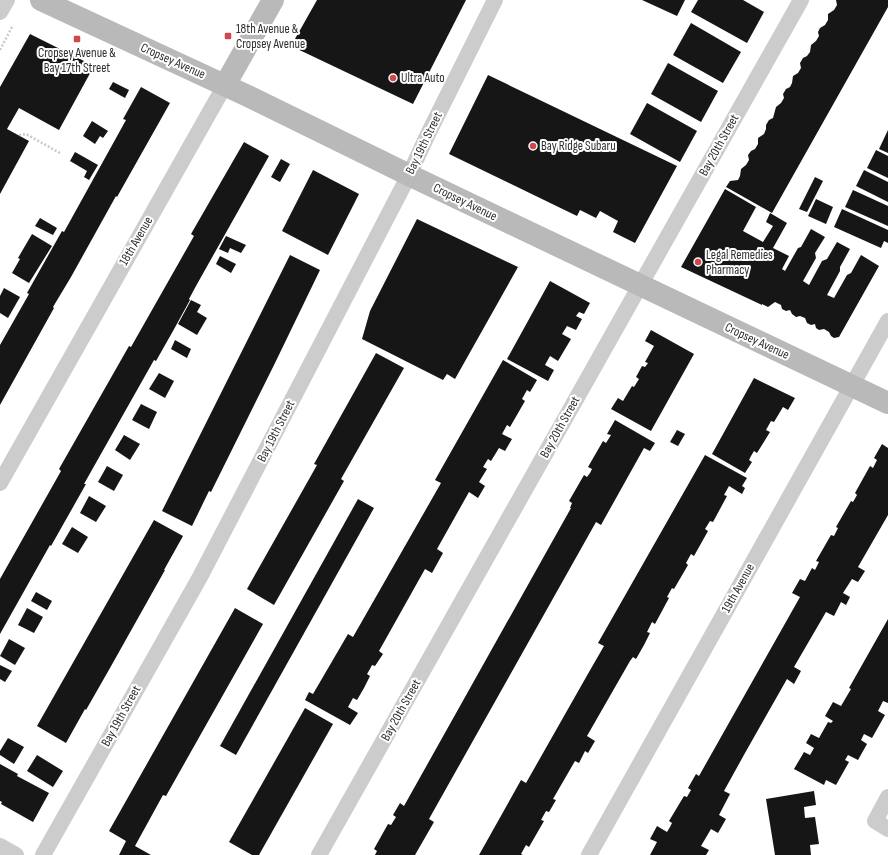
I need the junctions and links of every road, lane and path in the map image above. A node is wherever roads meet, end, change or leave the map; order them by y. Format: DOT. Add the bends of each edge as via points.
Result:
graph roads {
  1 [pos="7,0"];
  2 [pos="41,0"];
  3 [pos="273,0"];
  4 [pos="495,0"];
  5 [pos="801,0"];
  6 [pos="0,12"];
  7 [pos="15,22"];
  8 [pos="0,50"];
  9 [pos="225,85"];
  10 [pos="19,135"];
  11 [pos="60,153"];
  12 [pos="409,175"];
  13 [pos="640,286"];
  14 [pos="888,321"];
  15 [pos="852,386"];
  16 [pos="888,403"];
  17 [pos="0,483"];
  18 [pos="888,797"];
  19 [pos="881,825"];
  20 [pos="0,846"];
  21 [pos="16,855"];
  22 [pos="43,855"];
  23 [pos="319,855"];
  24 [pos="589,855"];
  1 -- 6 [label="street"];
  2 -- 9 [label="main road, Cropsey Avenue"];
  3 -- 9 [label="main road, 18th Avenue"];
  4 -- 12 [label="street, Bay 19th Street"];
  5 -- 13 [label="street, Bay 20th Street"];
  7 -- 8 [label="path"];
  9 -- 12 [label="main road, Cropsey Avenue"];
  9 -- 17 [label="street, 18th Avenue"];
  10 -- 11 [label="path" via="26,134"];
  12 -- 13 [label="main road, Cropsey Avenue"];
  12 -- 22 [label="street, Bay 19th Street" via="200,577"];
  13 -- 15 [label="main road, Cropsey Avenue"];
  13 -- 23 [label="street, Bay 20th Street"];
  14 -- 15 [label="street, 19th Avenue"];
  15 -- 16 [label="main road, Cropsey Avenue"];
  15 -- 24 [label="street, 19th Avenue"];
  18 -- 19 [label="street"];
  20 -- 21 [label="street"];
}
